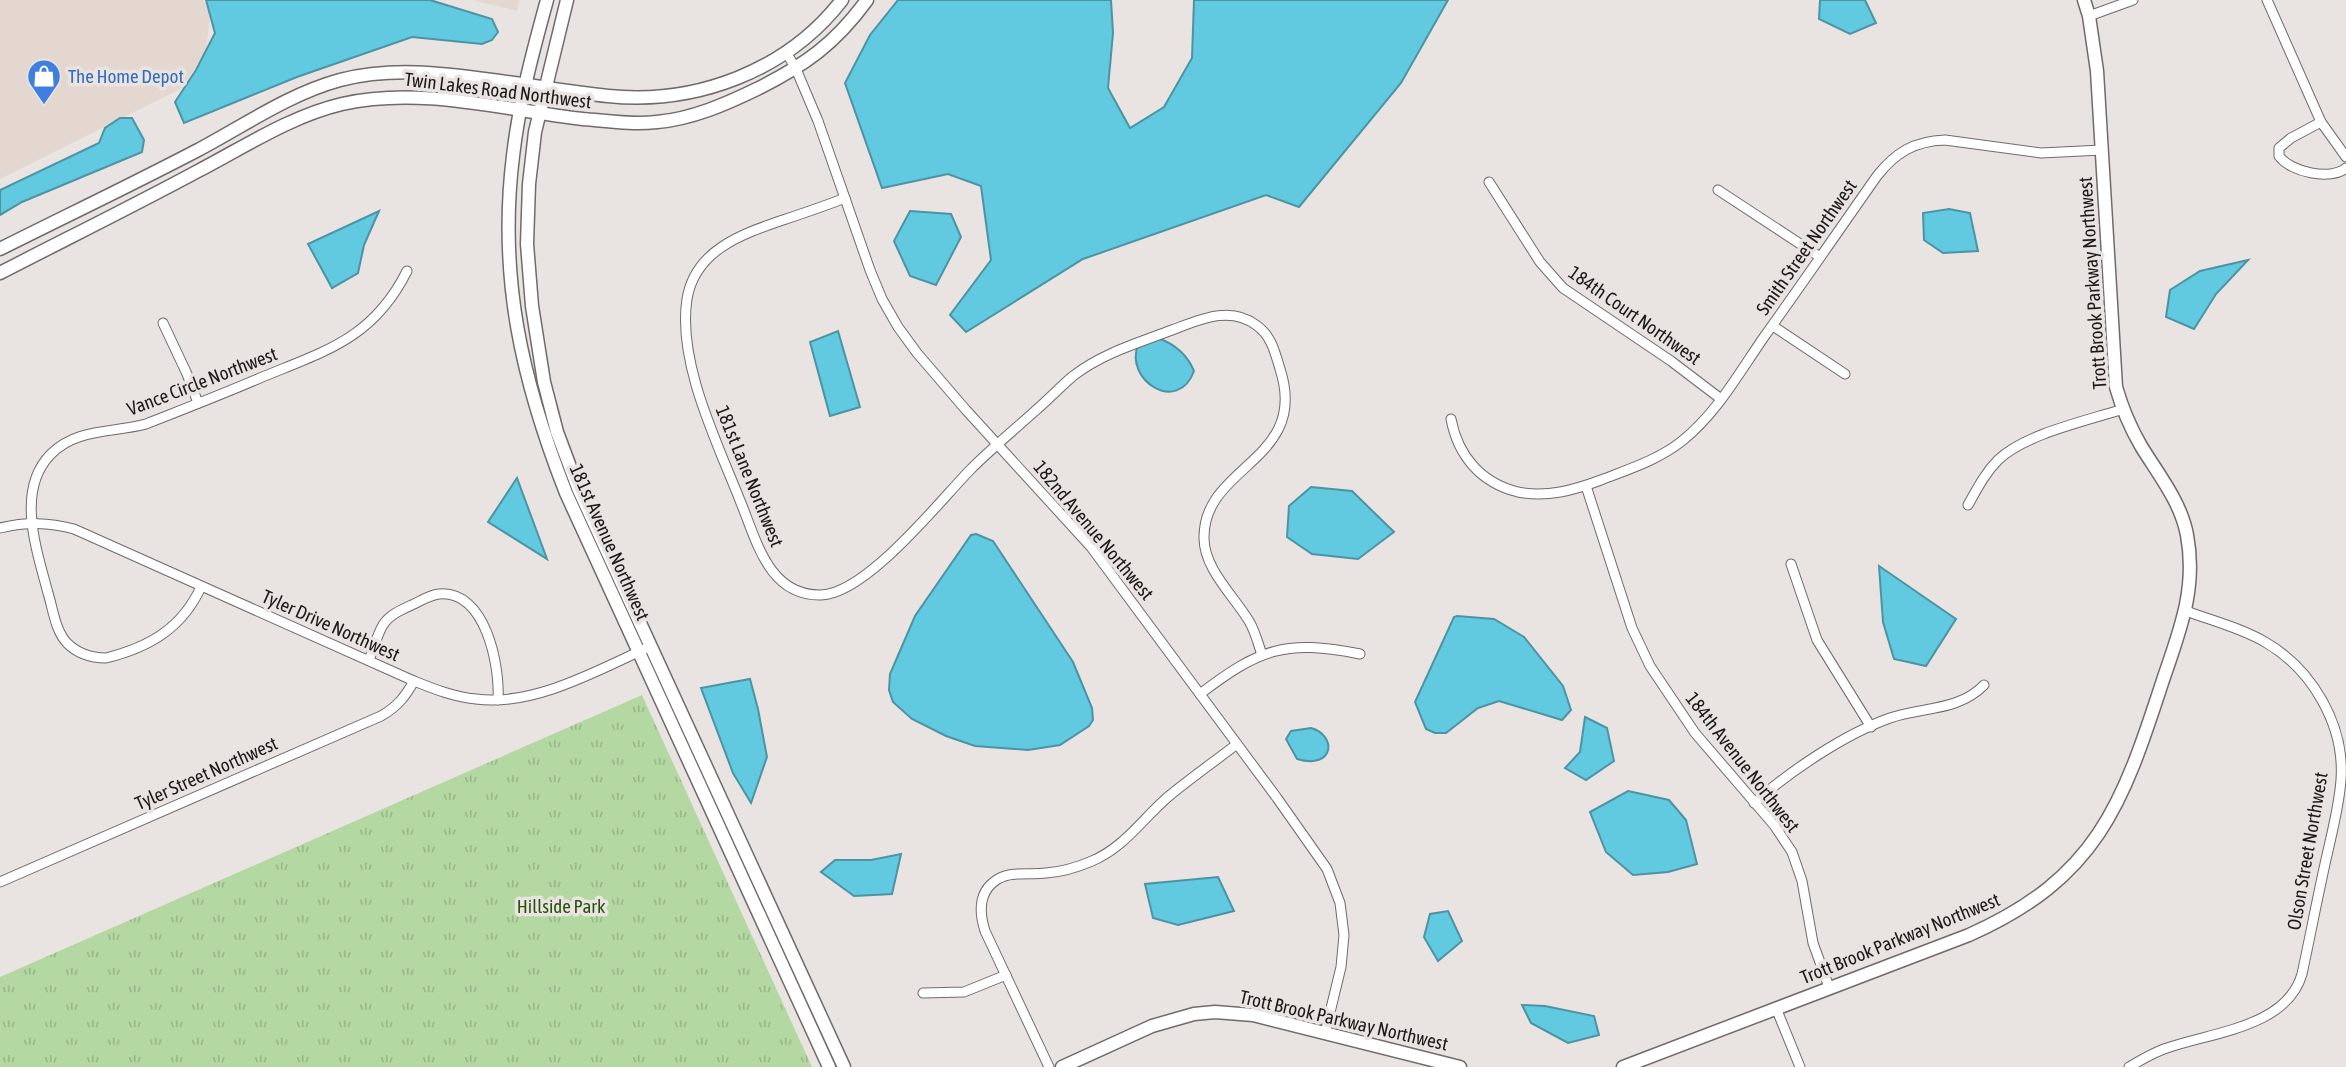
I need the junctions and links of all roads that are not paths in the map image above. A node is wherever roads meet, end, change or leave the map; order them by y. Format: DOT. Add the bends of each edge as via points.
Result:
graph roads {
  1 [pos="547,0"];
  2 [pos="567,0"];
  3 [pos="842,0"];
  4 [pos="867,0"];
  5 [pos="2084,0"];
  6 [pos="2133,0"];
  7 [pos="2267,0"];
  8 [pos="2089,16"];
  9 [pos="786,52"];
  10 [pos="796,69"];
  11 [pos="525,84"];
  12 [pos="544,86"];
  13 [pos="520,110"];
  14 [pos="539,112"];
  15 [pos="2321,122"];
  16 [pos="2102,150"];
  17 [pos="2346,157"];
  18 [pos="2346,168"];
  19 [pos="1489,183"];
  20 [pos="1718,190"];
  21 [pos="845,198"];
  22 [pos="0,250"];
  23 [pos="1820,257"];
  24 [pos="407,271"];
  25 [pos="0,273"];
  26 [pos="163,323"];
  27 [pos="1773,326"];
  28 [pos="1845,373"];
  29 [pos="1721,399"];
  30 [pos="198,403"];
  31 [pos="2123,409"];
  32 [pos="1451,419"];
  33 [pos="998,444"];
  34 [pos="1586,486"];
  35 [pos="1968,505"];
  36 [pos="32,522"];
  37 [pos="0,527"];
  38 [pos="1791,564"];
  39 [pos="201,587"];
  40 [pos="2186,611"];
  41 [pos="651,646"];
  42 [pos="638,652"];
  43 [pos="1360,654"];
  44 [pos="1262,655"];
  45 [pos="369,660"];
  46 [pos="414,681"];
  47 [pos="1984,685"];
  48 [pos="1200,694"];
  49 [pos="498,700"];
  50 [pos="1871,727"];
  51 [pos="1237,744"];
  52 [pos="1754,803"];
  53 [pos="0,882"];
  54 [pos="1006,975"];
  55 [pos="1829,987"];
  56 [pos="923,993"];
  57 [pos="1776,1008"];
  58 [pos="1325,1033"];
  59 [pos="829,1067"];
  60 [pos="844,1067"];
  61 [pos="1049,1067"];
  62 [pos="1062,1067"];
  63 [pos="1460,1067"];
  64 [pos="1623,1067"];
  65 [pos="1800,1067"];
  66 [pos="2129,1067"];
  1 -- 11 [label="main road, 181st Avenue Northwest"];
  2 -- 12 [label="main road, 181st Avenue Northwest"];
  3 -- 9 [label="main road, Twin Lakes Road Northwest"];
  4 -- 10 [label="main road, Twin Lakes Road Northwest" via="831,41"];
  5 -- 8 [label="main road, Trott Brook Parkway Northwest"];
  6 -- 8 [label="street"];
  7 -- 15 [label="street"];
  8 -- 16 [label="main road, Trott Brook Parkway Northwest"];
  9 -- 10 [label="street, 182nd Avenue Northwest"];
  9 -- 12 [label="main road, Twin Lakes Road Northwest" via="735,80 672,95 609,96"];
  10 -- 14 [label="main road, Twin Lakes Road Northwest" via="724,105 659,122 616,123"];
  10 -- 21 [label="street, 182nd Avenue Northwest"];
  11 -- 12 [label="main road, Twin Lakes Road Northwest"];
  11 -- 13 [label="main road, 181st Avenue Northwest"];
  11 -- 22 [label="main road, Twin Lakes Road Northwest" via="409,71 341,80 274,107"];
  12 -- 14 [label="main road, 181st Avenue Northwest"];
  13 -- 14 [label="main road, Twin Lakes Road Northwest"];
  13 -- 25 [label="main road, Twin Lakes Road Northwest" via="414,96 328,108"];
  13 -- 42 [label="main road, 181st Avenue Northwest" via="511,169 508,245 519,344 553,459"];
  14 -- 41 [label="main road, 181st Avenue Northwest" via="527,244 544,382 578,488"];
  15 -- 17 [label="street"];
  15 -- 18 [label="street" via="2284,142 2279,156 2288,166 2326,175"];
  16 -- 23 [label="street, Smith Street Northwest" via="2041,153 1945,140 1914,145 1888,162"];
  16 -- 31 [label="main road, Trott Brook Parkway Northwest" via="2113,365"];
  19 -- 29 [label="street, 184th Court Northwest" via="1540,262 1563,288"];
  20 -- 23 [label="street"];
  21 -- 33 [label="street, 182nd Avenue Northwest" via="870,270 898,327"];
  21 -- 33 [label="street, 181st Lane Northwest" via="728,241 708,257 688,291 685,331 693,373 771,572 798,592 842,591 886,557"];
  23 -- 27 [label="street, Smith Street Northwest"];
  24 -- 30 [label="street, Vance Circle Northwest" via="384,308 348,339"];
  26 -- 30 [label="street"];
  27 -- 28 [label="street"];
  27 -- 29 [label="street, Smith Street Northwest"];
  29 -- 34 [label="street, Smith Street Northwest" via="1695,430 1670,450"];
  30 -- 36 [label="street, Vance Circle Northwest" via="146,424 91,432 60,446 37,476"];
  31 -- 35 [label="street" via="2011,450 1990,470"];
  31 -- 40 [label="main road, Trott Brook Parkway Northwest" via="2175,502 2186,532 2191,560"];
  32 -- 34 [label="street, Smith Street Northwest" via="1454,437 1467,460 1496,484 1537,494"];
  33 -- 44 [label="street" via="1071,378 1103,356 1219,315 1256,325 1269,339 1283,377 1283,419 1275,438 1213,503 1204,537 1210,562 1251,625"];
  33 -- 48 [label="street, 182nd Avenue Northwest" via="1090,547"];
  34 -- 52 [label="street, 184th Avenue Northwest" via="1626,609 1650,666 1695,733"];
  36 -- 37 [label="street, Tyler Drive Northwest"];
  36 -- 39 [label="street, Tyler Drive Northwest" via="74,529"];
  36 -- 39 [label="street" via="56,622 67,643 87,655 118,655 165,634 188,612"];
  38 -- 50 [label="street" via="1817,640"];
  39 -- 45 [label="street, Tyler Drive Northwest"];
  40 -- 55 [label="main road, Trott Brook Parkway Northwest" via="2129,779 2113,813 2070,870 2001,920"];
  40 -- 66 [label="street, Olson Street Northwest" via="2257,638 2302,671 2328,711 2335,734 2340,757 2339,797 2302,974 2290,998 2267,1016 2166,1048"];
  41 -- 42 [label="street, Tyler Drive Northwest"];
  41 -- 60 [label="main road, 181st Avenue Northwest"];
  42 -- 49 [label="street, Tyler Drive Northwest" via="551,690"];
  42 -- 59 [label="main road, 181st Avenue Northwest"];
  43 -- 44 [label="street" via="1305,648"];
  44 -- 48 [label="street"];
  45 -- 46 [label="street, Tyler Drive Northwest"];
  45 -- 49 [label="street" via="390,616 429,597 450,595 472,608 483,625 495,655"];
  46 -- 49 [label="street, Tyler Drive Northwest" via="442,693"];
  46 -- 53 [label="street, Tyler Street Northwest" via="403,699 381,716"];
  47 -- 50 [label="street" via="1962,702"];
  48 -- 51 [label="street, 182nd Avenue Northwest"];
  50 -- 52 [label="street" via="1801,767"];
  51 -- 54 [label="street" via="1170,796 1110,852 1062,871 999,878 990,886 984,894 981,917"];
  51 -- 58 [label="street, 182nd Avenue Northwest" via="1315,849 1340,903 1343,951"];
  52 -- 55 [label="street, 184th Avenue Northwest" via="1784,839 1799,868 1813,943"];
  54 -- 56 [label="street" via="964,992"];
  54 -- 61 [label="street"];
  55 -- 57 [label="main road, Trott Brook Parkway Northwest"];
  57 -- 64 [label="main road, Trott Brook Parkway Northwest"];
  57 -- 65 [label="street"];
  58 -- 62 [label="main road, Trott Brook Parkway Northwest" via="1253,1015 1194,1014 1152,1026"];
  58 -- 63 [label="main road, Trott Brook Parkway Northwest"];
}
